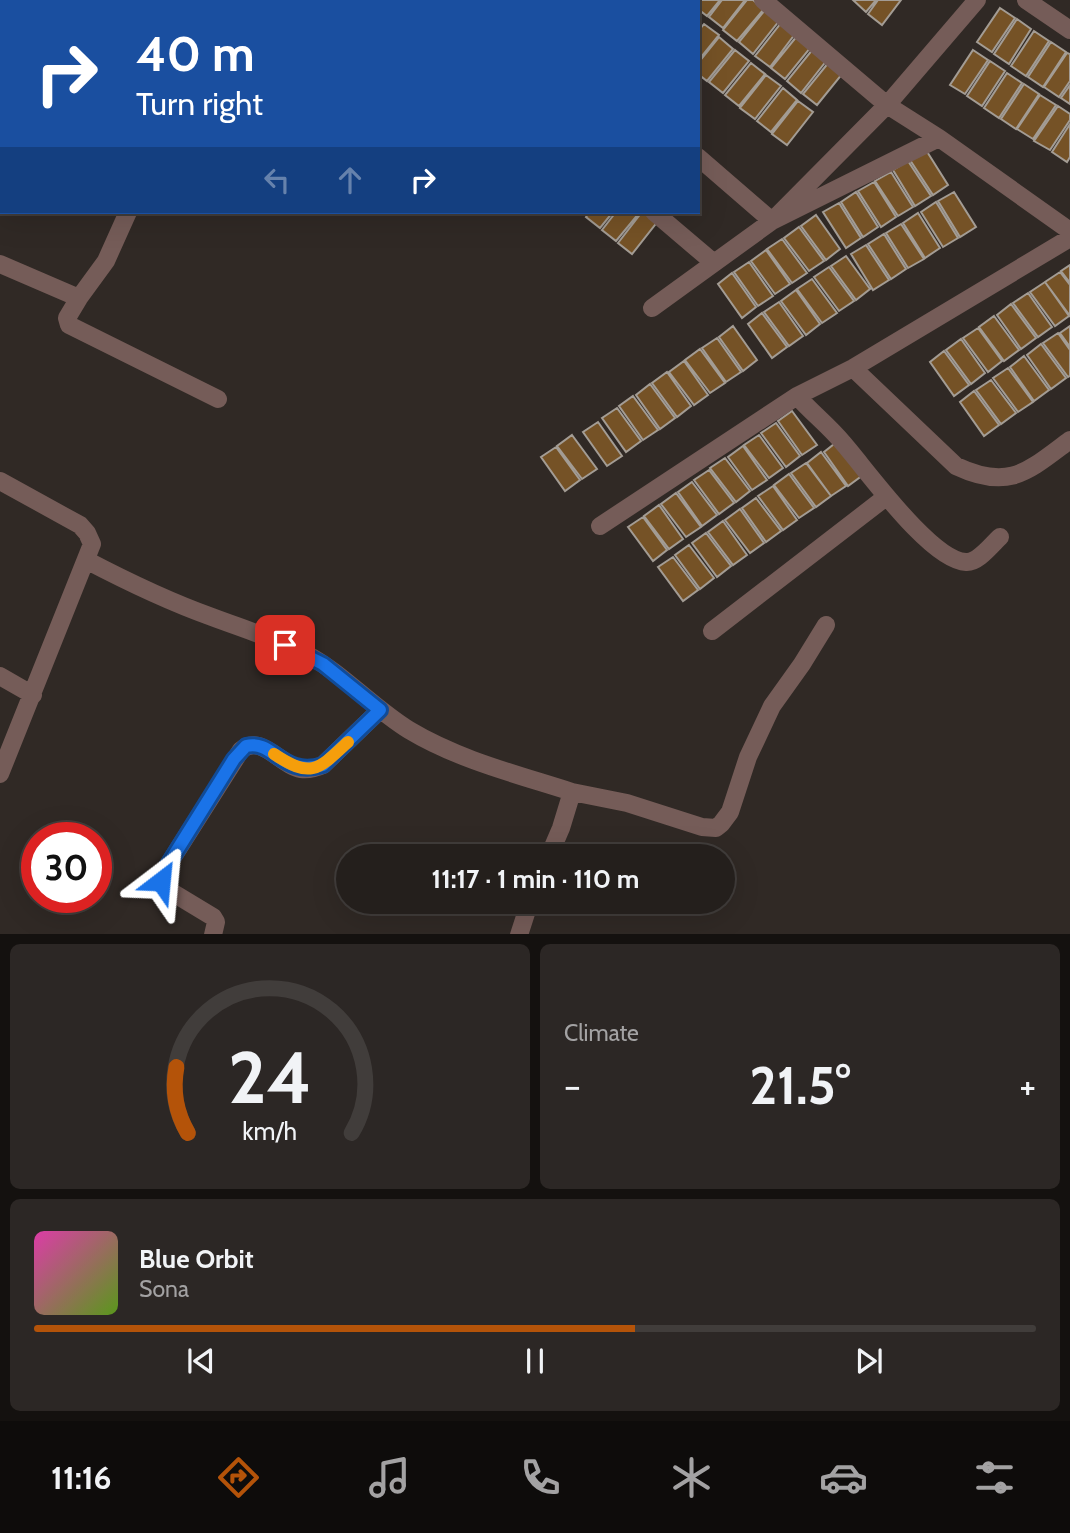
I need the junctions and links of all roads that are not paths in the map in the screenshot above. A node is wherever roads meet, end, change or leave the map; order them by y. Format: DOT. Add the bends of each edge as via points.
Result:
graph roads {
  1 [pos="764,0"];
  2 [pos="977,0"];
  3 [pos="1026,0"];
  4 [pos="1070,30"];
  5 [pos="887,105"];
  6 [pos="939,138"];
  7 [pos="700,159"];
  8 [pos="127,214"];
  9 [pos="656,214"];
  10 [pos="772,222"];
  11 [pos="1070,231"];
  12 [pos="1070,238"];
  13 [pos="714,263"];
  14 [pos="0,264"];
  15 [pos="79,298"];
  16 [pos="652,309"];
  17 [pos="853,368"];
  18 [pos="797,396"];
  19 [pos="218,400"];
  20 [pos="1070,440"];
  21 [pos="0,481"];
  22 [pos="886,497"];
  23 [pos="600,526"];
  24 [pos="1000,537"];
  25 [pos="86,560"];
  26 [pos="826,625"];
  27 [pos="712,631"];
  28 [pos="0,676"];
  29 [pos="33,695"];
  30 [pos="380,710"];
  31 [pos="0,774"];
  32 [pos="572,792"];
  33 [pos="554,844"];
  34 [pos="526,914"];
  35 [pos="213,934"];
  36 [pos="519,934"];
  1 -- 5 [label="street"];
  2 -- 5 [label="street"];
  3 -- 4 [label="street"];
  5 -- 6 [label="street"];
  5 -- 10 [label="street"];
  6 -- 10 [label="street"];
  6 -- 11 [label="street"];
  7 -- 10 [label="street"];
  8 -- 15 [label="street" via="106,261"];
  9 -- 13 [label="street"];
  10 -- 13 [label="street"];
  12 -- 17 [label="street"];
  13 -- 16 [label="street"];
  14 -- 15 [label="street"];
  15 -- 19 [label="street" via="67,318 69,325"];
  17 -- 18 [label="street"];
  17 -- 20 [label="street" via="956,466 986,478 1017,475"];
  18 -- 22 [label="street" via="844,443"];
  18 -- 23 [label="street"];
  21 -- 25 [label="street" via="80,525 92,544"];
  22 -- 24 [label="street" via="956,560 973,561"];
  22 -- 27 [label="street"];
  25 -- 29 [label="street"];
  25 -- 30 [label="street" via="306,654"];
  26 -- 32 [label="street" via="772,706 748,757 730,812 716,828"];
  28 -- 29 [label="street"];
  29 -- 31 [label="street"];
  30 -- 32 [label="street" via="457,756"];
  30 -- 35 [label="street" via="323,765 313,768 294,767 259,746 241,750 161,876 165,887 213,917"];
  32 -- 33 [label="street"];
  34 -- 36 [label="street"];
}
